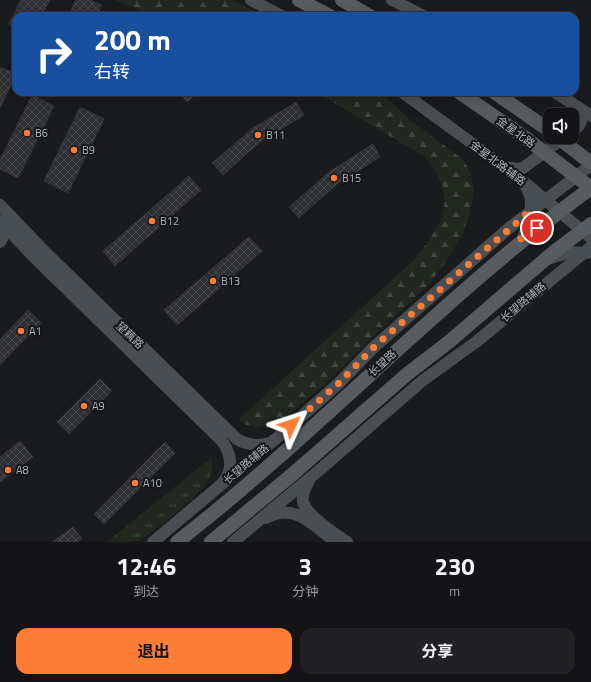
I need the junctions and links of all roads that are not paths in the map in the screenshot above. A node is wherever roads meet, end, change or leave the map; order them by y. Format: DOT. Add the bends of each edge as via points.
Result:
graph roads {
  1 [pos="251,0"];
  2 [pos="299,0"];
  3 [pos="342,0"];
  4 [pos="392,0"];
  5 [pos="274,12"];
  6 [pos="322,12"];
  7 [pos="363,12"];
  8 [pos="416,12"];
  9 [pos="408,96"];
  10 [pos="465,96"];
  11 [pos="500,96"];
  12 [pos="561,96"];
  13 [pos="576,106"];
  14 [pos="579,112"];
  15 [pos="591,116"];
  16 [pos="579,125"];
  17 [pos="543,127"];
  18 [pos="556,144"];
  19 [pos="566,144"];
  20 [pos="591,164"];
  21 [pos="504,166"];
  22 [pos="518,176"];
  23 [pos="591,188"];
  24 [pos="545,199"];
  25 [pos="531,210"];
  26 [pos="560,211"];
  27 [pos="4,219"];
  28 [pos="588,231"];
  29 [pos="0,242"];
  30 [pos="520,242"];
  31 [pos="588,251"];
  32 [pos="540,264"];
  33 [pos="271,443"];
  34 [pos="311,478"];
  35 [pos="222,485"];
  36 [pos="256,523"];
  37 [pos="152,542"];
  38 [pos="177,542"];
  39 [pos="211,542"];
  40 [pos="233,542"];
  41 [pos="336,542"];
  42 [pos="347,542"];
  1 -- 5 [label="street"];
  2 -- 6 [label="main road"];
  3 -- 7 [label="main road"];
  4 -- 8 [label="street"];
  9 -- 21 [label="street, 金星北路辅路"];
  10 -- 23 [label="main road, 金星北路, bridge"];
  11 -- 17 [label="main road, 金星北路"];
  12 -- 13 [label="street"];
  13 -- 15 [label="street"];
  14 -- 16 [label="street" via="582,118"];
  18 -- 21 [label="street" via="523,168 513,169"];
  19 -- 20 [label="main road, bridge"];
  20 -- 24 [label="street, 长望路辅路"];
  21 -- 22 [label="street, 金星北路辅路"];
  22 -- 24 [label="street, 金星北路辅路"];
  22 -- 25 [label="street" via="531,197"];
  23 -- 26 [label="main road, 长望路"];
  24 -- 25 [label="street, 长望路辅路"];
  24 -- 26 [label="street, 金星北路辅路"];
  25 -- 30 [label="street"];
  25 -- 33 [label="street, 长望路辅路" via="374,347 338,384"];
  26 -- 28 [label="street, 金星北路辅路"];
  26 -- 30 [label="main road, 长望路"];
  27 -- 29 [label="street"];
  27 -- 33 [label="street, 望藕路" via="237,439 253,445"];
  27 -- 35 [label="street, 望藕路" via="35,258 227,446 231,460 229,472"];
  28 -- 32 [label="main road"];
  30 -- 38 [label="main road, 长望路" via="394,351 348,396"];
  31 -- 32 [label="street" via="553,256"];
  31 -- 34 [label="street, 长望路辅路" via="476,342 422,381"];
  32 -- 39 [label="main road"];
  33 -- 35 [label="street, 长望路辅路"];
  34 -- 36 [label="street, 长望路辅路"];
  34 -- 42 [label="street" via="303,493 306,507"];
  35 -- 37 [label="street, 长望路辅路"];
  36 -- 40 [label="street, 长望路辅路"];
  36 -- 41 [label="street" via="279,513 295,513 303,516"];
}
